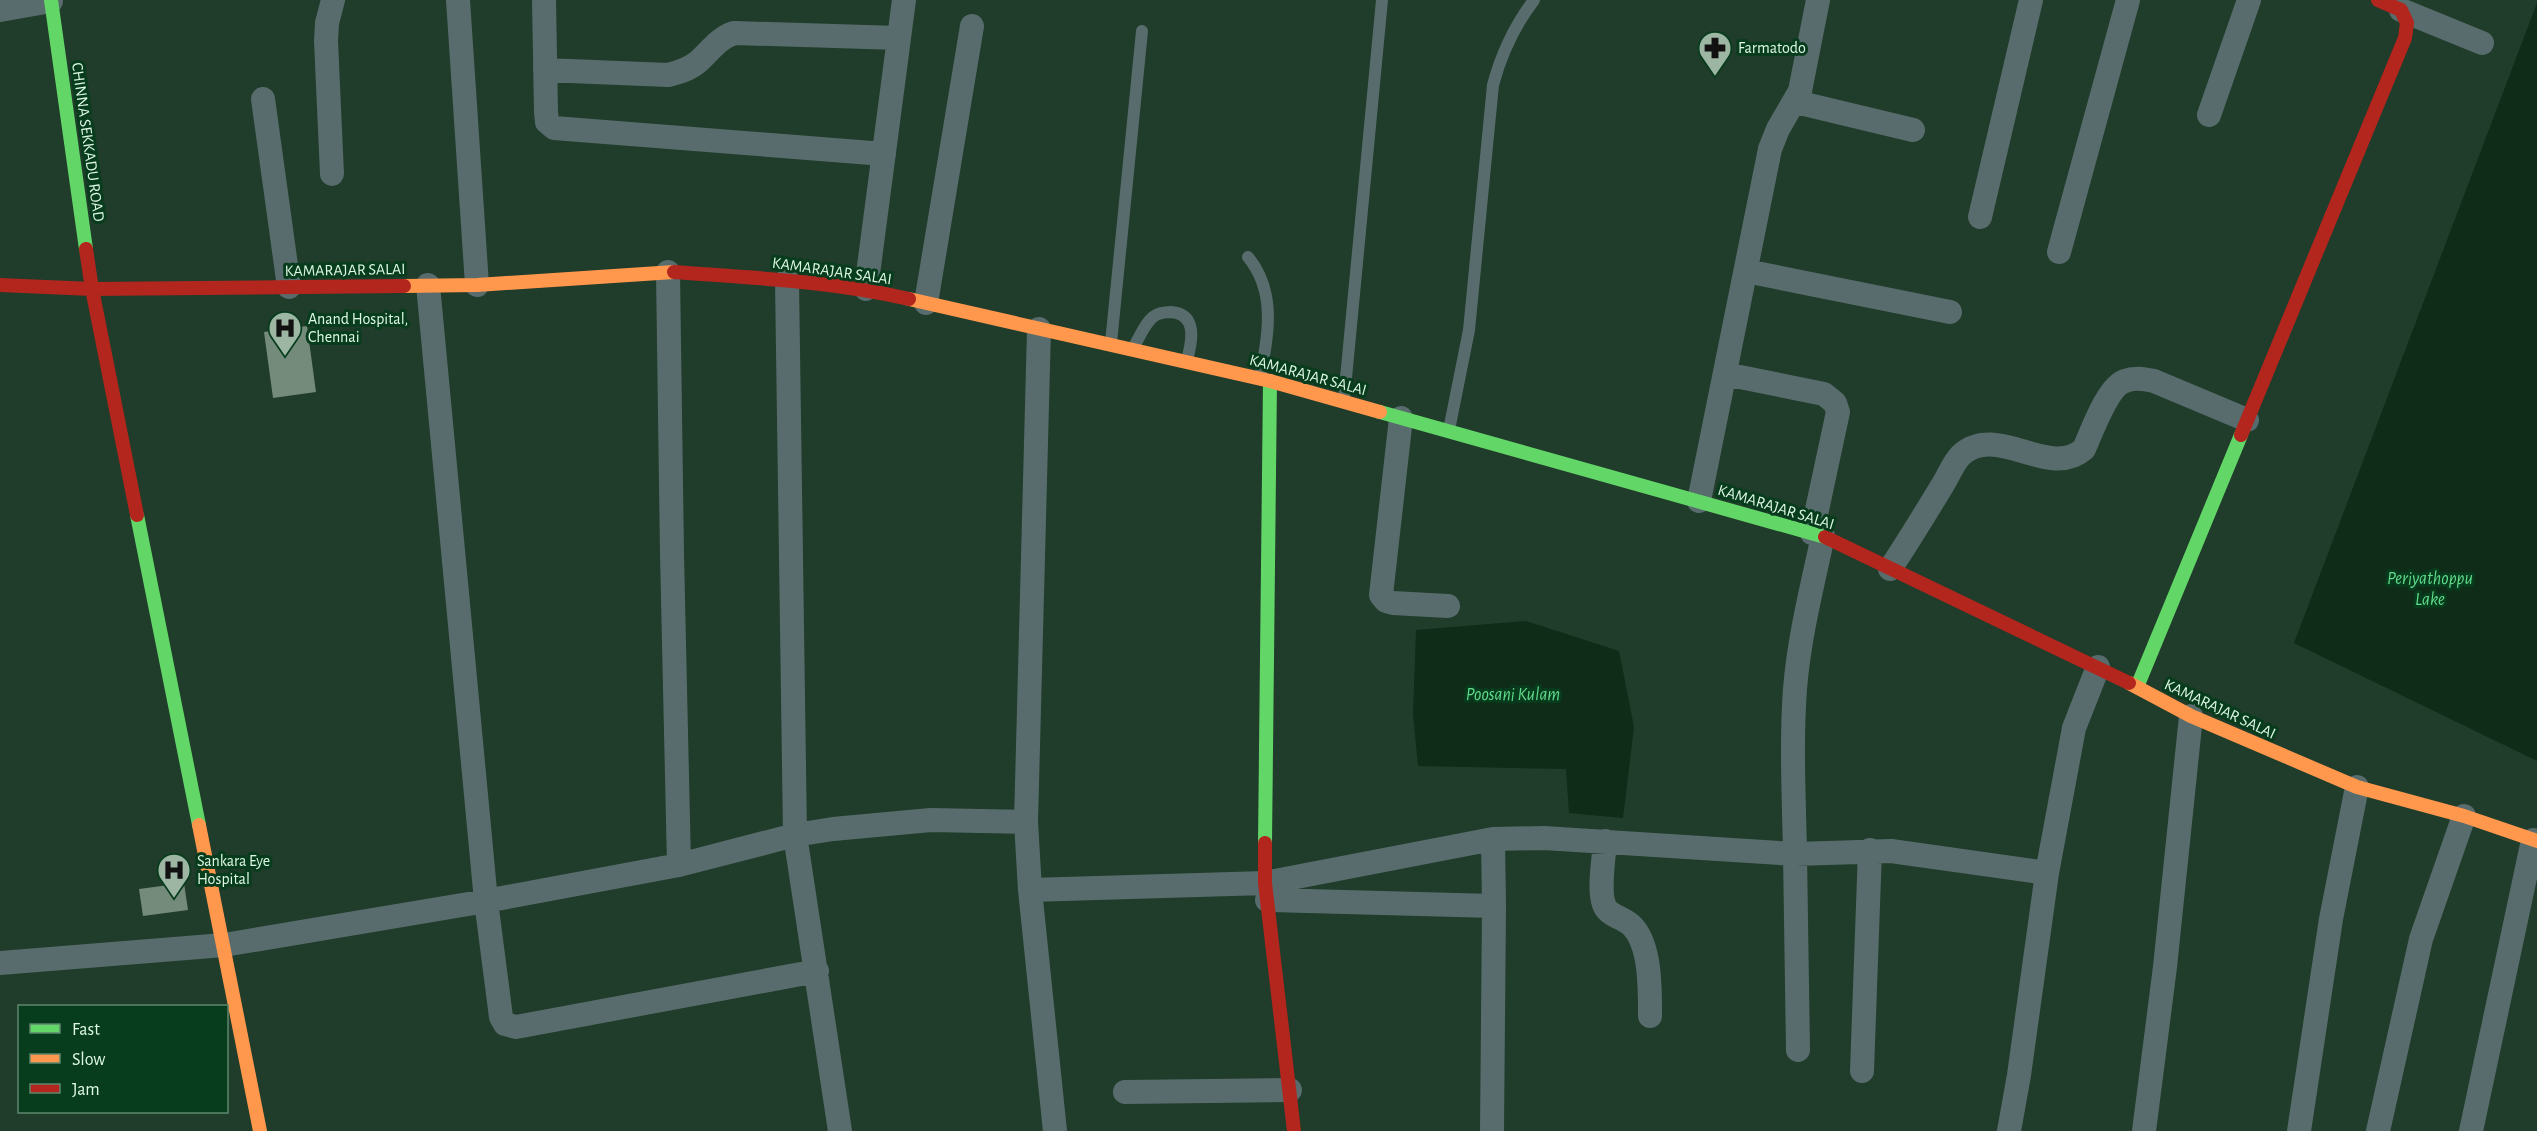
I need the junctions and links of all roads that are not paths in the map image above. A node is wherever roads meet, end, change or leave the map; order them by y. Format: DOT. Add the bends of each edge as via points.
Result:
graph roads {
  1 [pos="333,0"];
  2 [pos="458,0"];
  3 [pos="544,0"];
  4 [pos="904,0"];
  5 [pos="1382,0"];
  6 [pos="1533,0"];
  7 [pos="1817,0"];
  8 [pos="2031,0"];
  9 [pos="2128,0"];
  10 [pos="2249,0"];
  11 [pos="2378,0"];
  12 [pos="55,1"];
  13 [pos="0,10"];
  14 [pos="2405,10"];
  15 [pos="972,26"];
  16 [pos="1142,31"];
  17 [pos="899,38"];
  18 [pos="2482,43"];
  19 [pos="545,70"];
  20 [pos="263,99"];
  21 [pos="1796,102"];
  22 [pos="2210,115"];
  23 [pos="1913,130"];
  24 [pos="884,154"];
  25 [pos="332,174"];
  26 [pos="1980,217"];
  27 [pos="2059,252"];
  28 [pos="1248,257"];
  29 [pos="1746,271"];
  30 [pos="668,272"];
  31 [pos="787,280"];
  32 [pos="0,285"];
  33 [pos="428,285"];
  34 [pos="477,285"];
  35 [pos="289,287"];
  36 [pos="92,289"];
  37 [pos="867,289"];
  38 [pos="926,303"];
  39 [pos="1950,312"];
  40 [pos="1039,329"];
  41 [pos="1110,345"];
  42 [pos="1132,350"];
  43 [pos="1187,362"];
  44 [pos="1725,374"];
  45 [pos="1265,380"];
  46 [pos="1344,401"];
  47 [pos="1401,418"];
  48 [pos="2247,420"];
  49 [pos="1449,431"];
  50 [pos="1700,501"];
  51 [pos="1817,535"];
  52 [pos="1890,569"];
  53 [pos="1448,606"];
  54 [pos="2098,667"];
  55 [pos="2137,687"];
  56 [pos="2191,716"];
  57 [pos="2357,787"];
  58 [pos="2464,816"];
  59 [pos="1026,822"];
  60 [pos="795,835"];
  61 [pos="1493,839"];
  62 [pos="2535,840"];
  63 [pos="1605,841"];
  64 [pos="1870,850"];
  65 [pos="1795,854"];
  66 [pos="1374,862"];
  67 [pos="679,865"];
  68 [pos="2047,873"];
  69 [pos="1030,890"];
  70 [pos="1266,892"];
  71 [pos="486,901"];
  72 [pos="1378,903"];
  73 [pos="1494,906"];
  74 [pos="224,945"];
  75 [pos="0,963"];
  76 [pos="817,971"];
  77 [pos="1650,1016"];
  78 [pos="1798,1050"];
  79 [pos="1862,1071"];
  80 [pos="1290,1090"];
  81 [pos="1125,1092"];
  82 [pos="260,1131"];
  83 [pos="840,1131"];
  84 [pos="1055,1131"];
  85 [pos="1294,1131"];
  86 [pos="1492,1131"];
  87 [pos="2009,1131"];
  88 [pos="2144,1131"];
  89 [pos="2299,1131"];
  90 [pos="2378,1131"];
  91 [pos="2471,1131"];
  1 -- 25 [label="street" via="326,41"];
  2 -- 34 [label="street"];
  3 -- 19 [label="street"];
  4 -- 17 [label="street"];
  5 -- 46 [label="lane"];
  6 -- 49 [label="lane" via="1499,63 1493,85 1469,330"];
  7 -- 21 [label="street"];
  8 -- 26 [label="street"];
  9 -- 27 [label="street"];
  10 -- 22 [label="street"];
  11 -- 14 [label="main road"];
  12 -- 13 [label="street"];
  12 -- 36 [label="main road, CHINNA SEKKADU ROAD"];
  14 -- 18 [label="street"];
  14 -- 48 [label="main road" via="2404,38"];
  15 -- 38 [label="street"];
  16 -- 41 [label="lane"];
  17 -- 19 [label="street" via="734,33 724,36 698,62 668,75"];
  17 -- 24 [label="street"];
  19 -- 24 [label="street" via="547,122 554,128"];
  20 -- 35 [label="street"];
  21 -- 23 [label="street"];
  21 -- 29 [label="street" via="1773,139"];
  24 -- 37 [label="street"];
  28 -- 45 [label="lane" via="1258,270 1269,317"];
  29 -- 39 [label="street"];
  29 -- 44 [label="street"];
  30 -- 31 [label="main road, KAMARAJAR SALAI"];
  30 -- 34 [label="main road, KAMARAJAR SALAI"];
  30 -- 67 [label="street"];
  31 -- 37 [label="main road, KAMARAJAR SALAI"];
  31 -- 60 [label="street"];
  32 -- 36 [label="main road, KAMARAJAR SALAI"];
  33 -- 34 [label="main road, KAMARAJAR SALAI"];
  33 -- 35 [label="main road, KAMARAJAR SALAI"];
  33 -- 71 [label="street"];
  35 -- 36 [label="main road, KAMARAJAR SALAI"];
  36 -- 74 [label="main road, CHINNA SEKKADU ROAD"];
  37 -- 38 [label="main road, KAMARAJAR SALAI"];
  38 -- 40 [label="main road, KAMARAJAR SALAI"];
  40 -- 41 [label="main road, KAMARAJAR SALAI"];
  40 -- 59 [label="street"];
  41 -- 42 [label="main road, KAMARAJAR SALAI"];
  42 -- 43 [label="main road, KAMARAJAR SALAI"];
  42 -- 43 [label="lane" via="1153,317 1164,312 1177,313 1186,317 1192,329"];
  43 -- 45 [label="main road, KAMARAJAR SALAI"];
  44 -- 50 [label="street"];
  44 -- 51 [label="street" via="1824,394 1835,403 1838,412 1821,484"];
  45 -- 46 [label="main road, KAMARAJAR SALAI"];
  45 -- 70 [label="main road"];
  46 -- 47 [label="main road, KAMARAJAR SALAI"];
  47 -- 49 [label="main road, KAMARAJAR SALAI"];
  47 -- 53 [label="street" via="1381,594 1393,603"];
  48 -- 52 [label="street" via="2154,381 2125,381 2114,387 2084,449 2076,456 2055,459 1996,445 1984,445 1961,455"];
  48 -- 55 [label="main road"];
  49 -- 50 [label="main road, KAMARAJAR SALAI"];
  50 -- 51 [label="main road, KAMARAJAR SALAI"];
  51 -- 52 [label="main road, KAMARAJAR SALAI"];
  51 -- 65 [label="street" via="1795,689"];
  52 -- 54 [label="main road, KAMARAJAR SALAI"];
  54 -- 55 [label="main road, KAMARAJAR SALAI"];
  54 -- 68 [label="street" via="2074,728"];
  55 -- 56 [label="main road, KAMARAJAR SALAI"];
  56 -- 57 [label="main road, KAMARAJAR SALAI"];
  56 -- 88 [label="street"];
  57 -- 58 [label="main road, KAMARAJAR SALAI"];
  57 -- 89 [label="street" via="2331,920"];
  58 -- 62 [label="main road, KAMARAJAR SALAI"];
  58 -- 90 [label="street" via="2421,939"];
  59 -- 60 [label="street" via="931,820"];
  59 -- 69 [label="street"];
  60 -- 67 [label="street"];
  60 -- 76 [label="street"];
  61 -- 63 [label="street"];
  61 -- 66 [label="street"];
  61 -- 73 [label="street"];
  62 -- 91 [label="street"];
  63 -- 65 [label="street"];
  63 -- 77 [label="street" via="1603,901 1608,913 1633,926 1641,939 1649,975"];
  64 -- 65 [label="street"];
  64 -- 68 [label="street"];
  64 -- 79 [label="street"];
  65 -- 78 [label="street"];
  66 -- 70 [label="street"];
  66 -- 72 [label="street"];
  67 -- 71 [label="street"];
  68 -- 87 [label="street"];
  69 -- 70 [label="street"];
  69 -- 84 [label="street"];
  70 -- 72 [label="street"];
  70 -- 80 [label="main road"];
  71 -- 74 [label="street"];
  71 -- 76 [label="street" via="501,1017 506,1024 516,1027"];
  72 -- 73 [label="street"];
  73 -- 86 [label="street"];
  74 -- 75 [label="street"];
  74 -- 82 [label="main road, CHINNA SEKKADU ROAD"];
  76 -- 83 [label="street"];
  80 -- 81 [label="street"];
  80 -- 85 [label="main road"];
}
